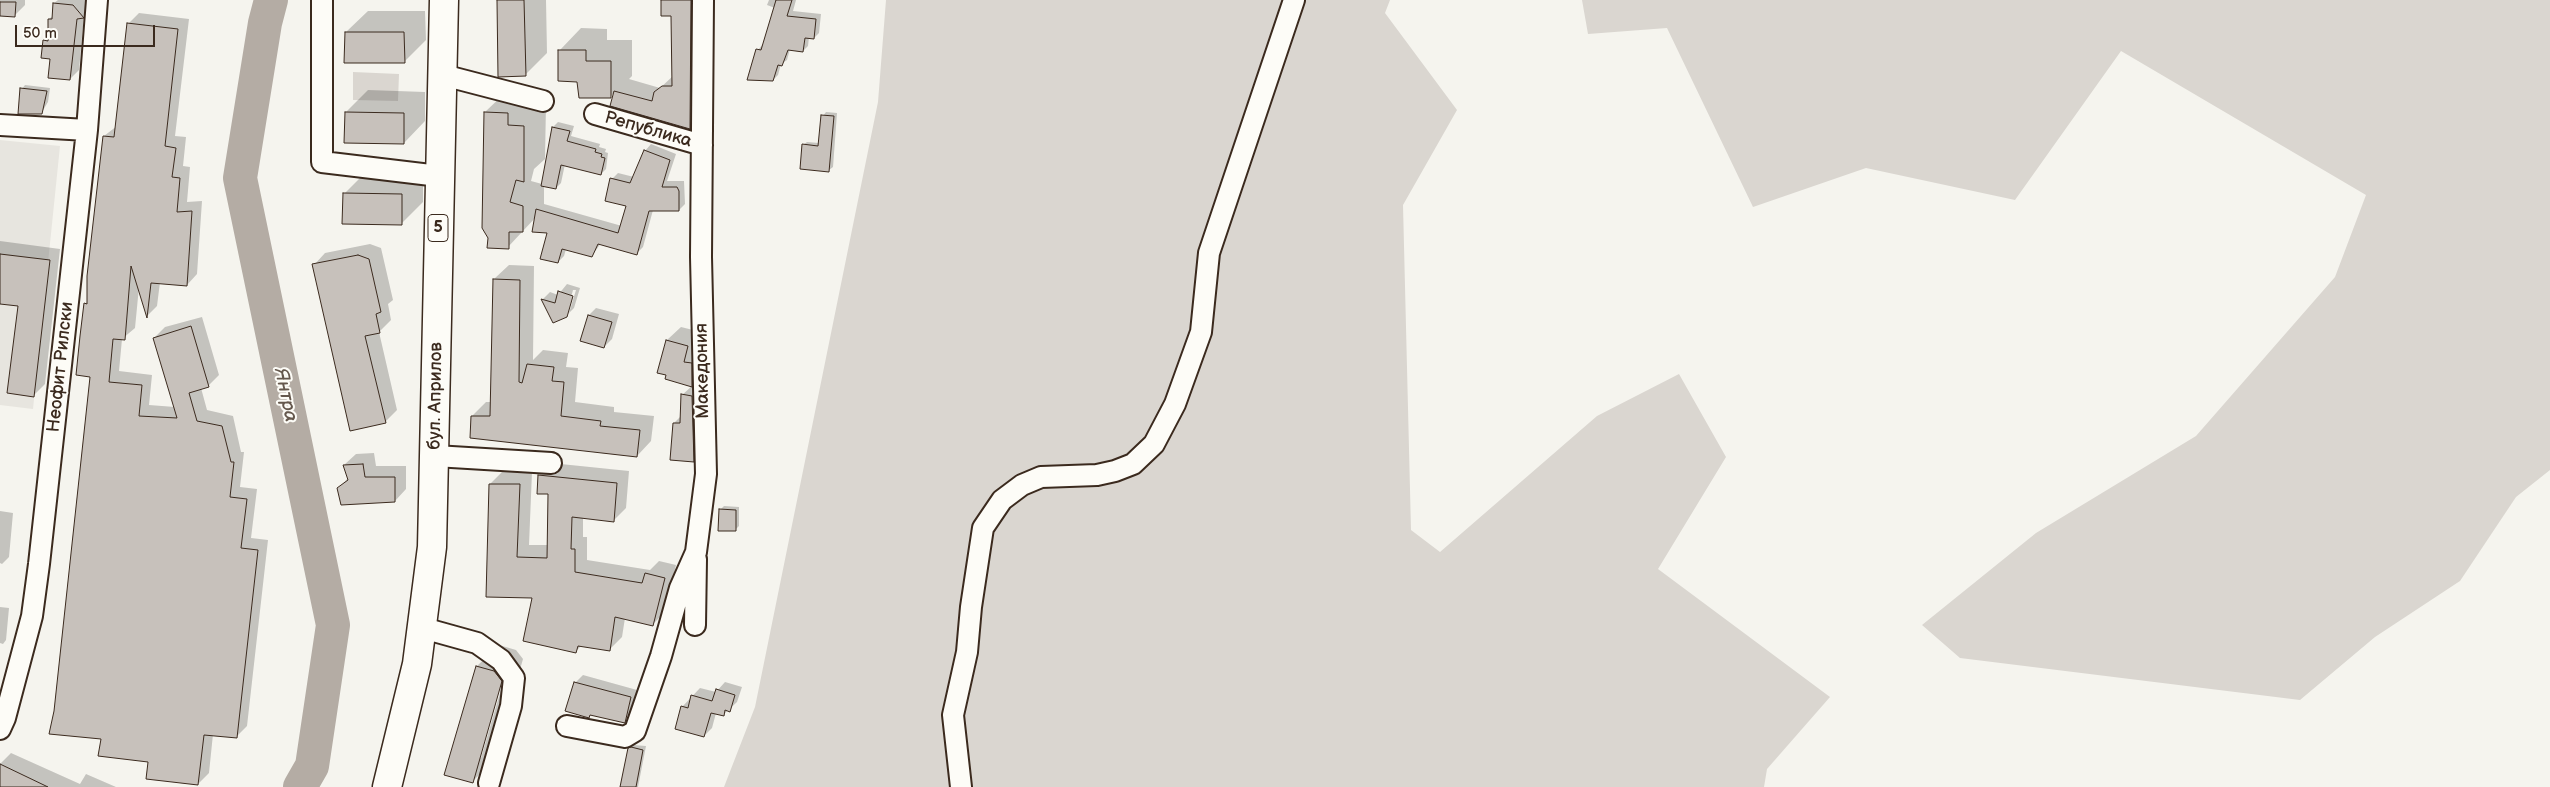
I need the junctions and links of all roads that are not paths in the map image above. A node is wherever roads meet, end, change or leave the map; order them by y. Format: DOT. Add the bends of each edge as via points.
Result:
graph roads {
  1 [pos="97,0"];
  2 [pos="322,0"];
  3 [pos="444,0"];
  4 [pos="702,0"];
  5 [pos="1294,0"];
  6 [pos="443,75"];
  7 [pos="543,101"];
  8 [pos="595,114"];
  9 [pos="0,124"];
  10 [pos="87,130"];
  11 [pos="702,145"];
  12 [pos="438,176"];
  13 [pos="435,456"];
  14 [pos="551,464"];
  15 [pos="696,552"];
  16 [pos="695,625"];
  17 [pos="423,628"];
  18 [pos="567,726"];
  19 [pos="0,729"];
  20 [pos="490,783"];
  21 [pos="388,787"];
  22 [pos="961,787"];
  1 -- 10 [label="street, Неофит Рилски"];
  2 -- 12 [label="street" via="322,162"];
  3 -- 6 [label="main road, бул. Априлов / 5"];
  4 -- 11 [label="street, Македония"];
  5 -- 22 [label="street" via="1209,253 1201,332 1175,404 1154,444 1133,464 1115,471 1097,475 1041,477 1022,485 1002,500 983,528 967,652 953,715"];
  6 -- 7 [label="street"];
  6 -- 12 [label="main road, бул. Априлов / 5"];
  8 -- 11 [label="street, Република"];
  9 -- 10 [label="street"];
  10 -- 19 [label="street, Неофит Рилски" via="33,609"];
  11 -- 15 [label="street, Македония" via="706,474"];
  12 -- 13 [label="main road, бул. Априлов / 5"];
  13 -- 14 [label="street"];
  13 -- 17 [label="main road, бул. Априлов / 5" via="432,547"];
  15 -- 16 [label="street"];
  15 -- 18 [label="street, Македония" via="680,588 635,731 624,737"];
  17 -- 20 [label="street" via="477,643 501,660 514,678 511,706"];
  17 -- 21 [label="main road, бул. Априлов / 5"];
}
